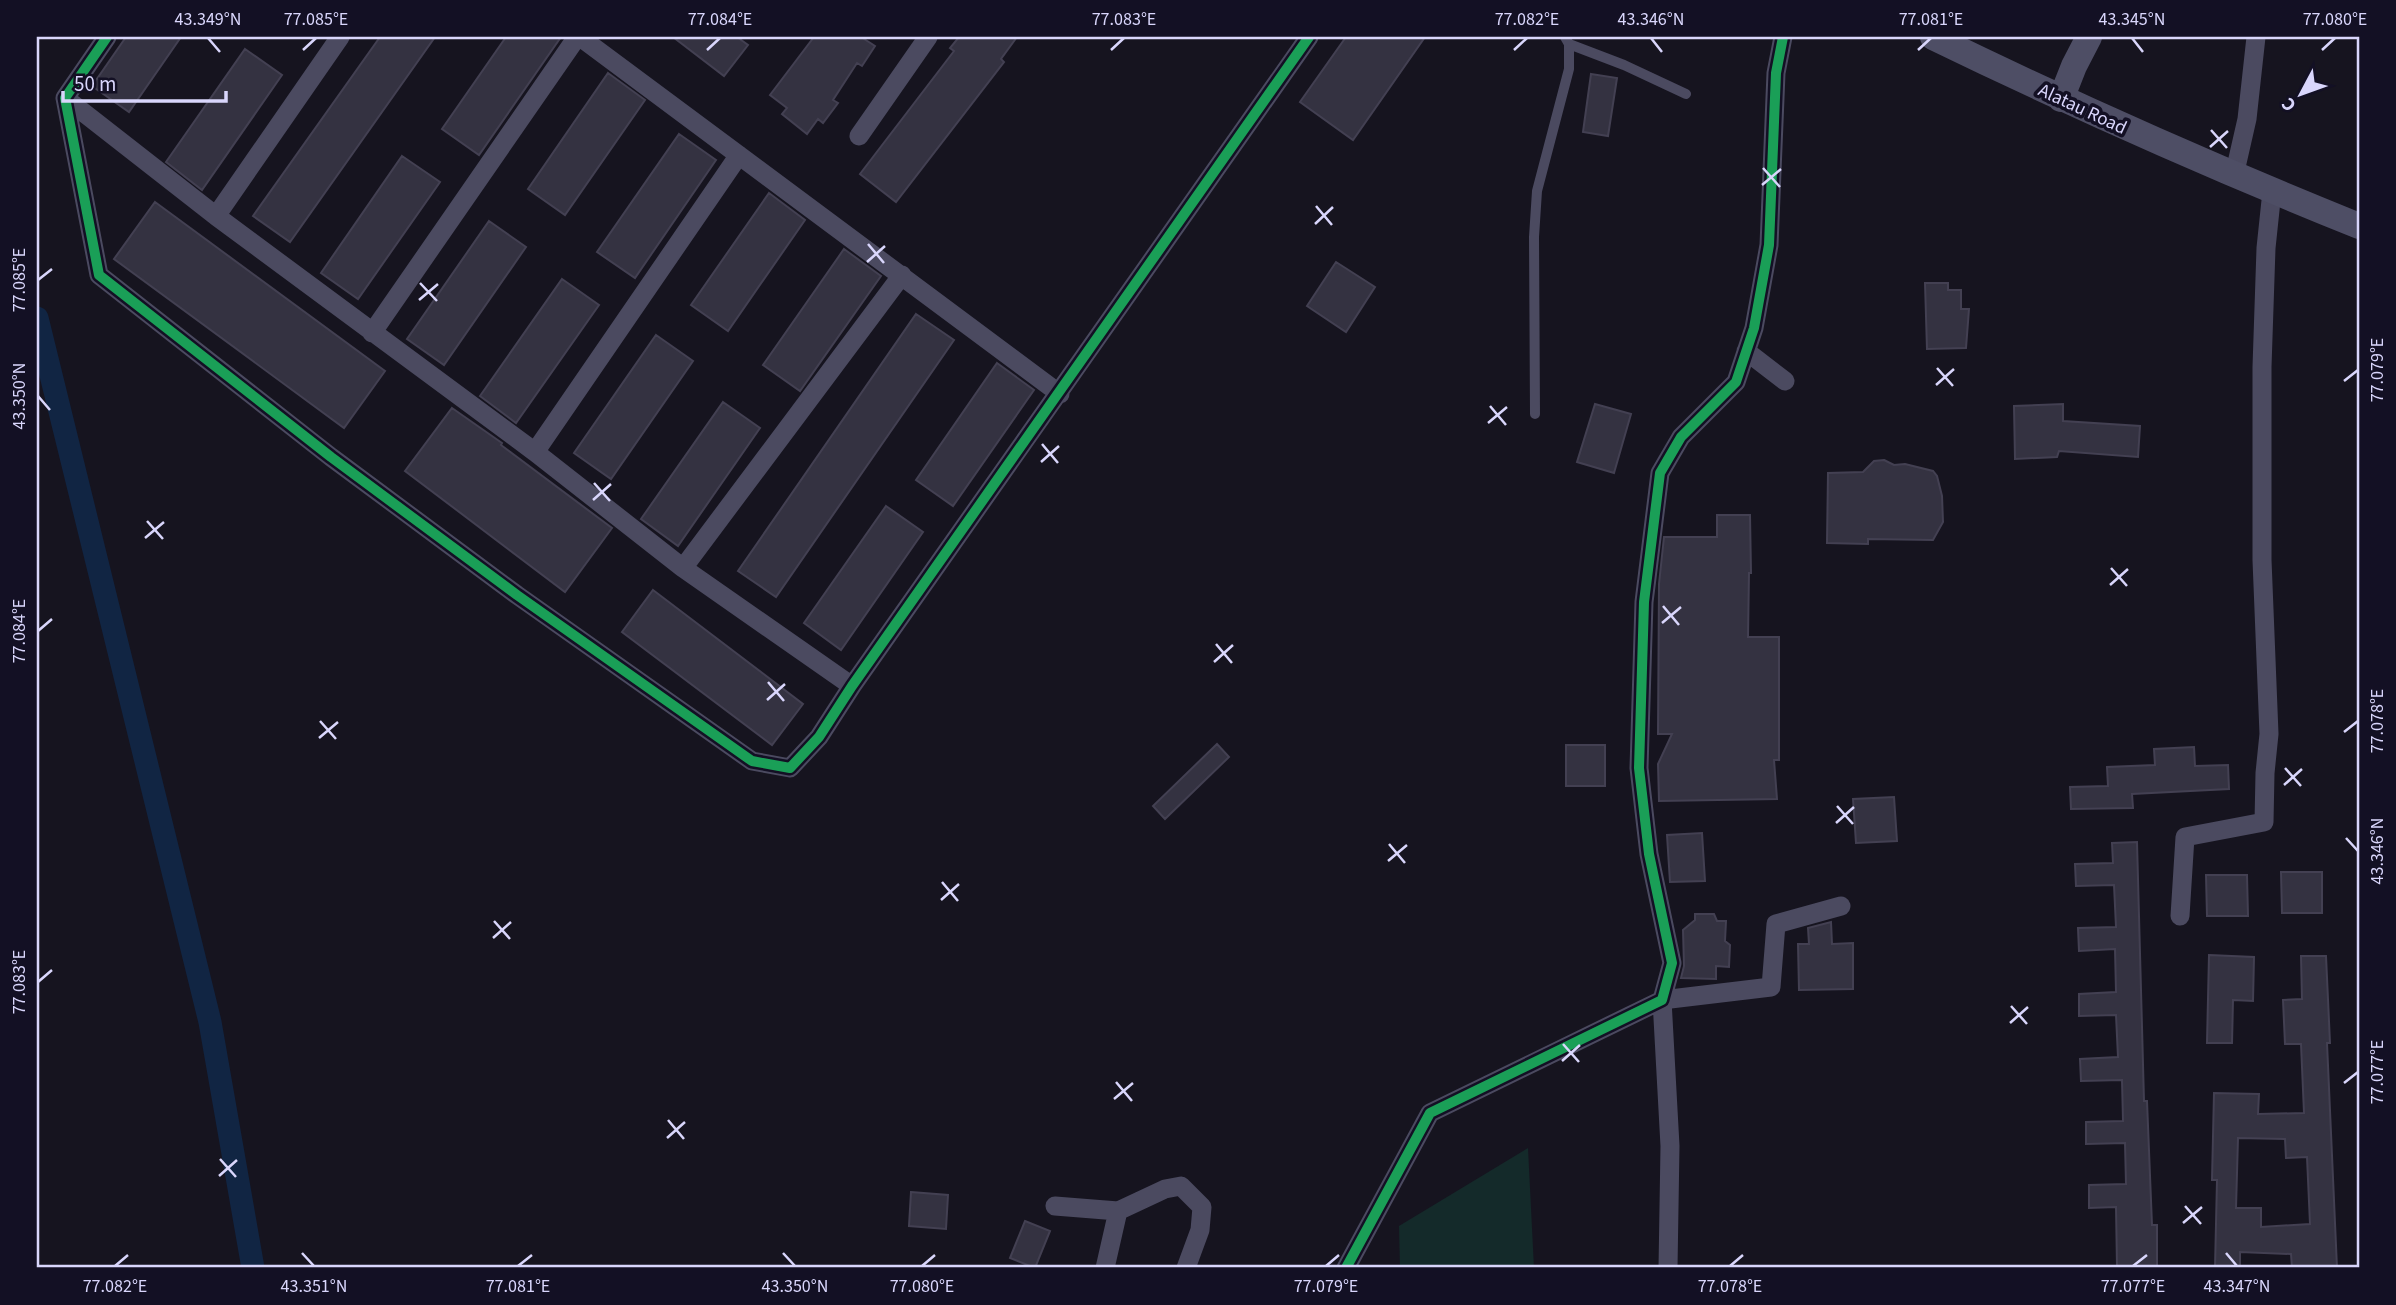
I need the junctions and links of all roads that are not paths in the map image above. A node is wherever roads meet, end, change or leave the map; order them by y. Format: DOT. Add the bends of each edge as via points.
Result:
graph roads {
  1 [pos="107,37"];
  2 [pos="340,37"];
  3 [pos="578,37"];
  4 [pos="928,37"];
  5 [pos="1309,37"];
  6 [pos="1783,37"];
  7 [pos="1933,37"];
  8 [pos="2089,37"];
  9 [pos="2256,37"];
  10 [pos="1567,41"];
  11 [pos="1686,94"];
  12 [pos="65,98"];
  13 [pos="2061,99"];
  14 [pos="859,136"];
  15 [pos="739,155"];
  16 [pos="2234,176"];
  17 [pos="2272,191"];
  18 [pos="216,216"];
  19 [pos="2359,226"];
  20 [pos="902,275"];
  21 [pos="372,333"];
  22 [pos="1746,351"];
  23 [pos="1784,382"];
  24 [pos="1060,394"];
  25 [pos="1535,414"];
  26 [pos="535,452"];
  27 [pos="684,568"];
  28 [pos="852,687"];
  29 [pos="1842,906"];
  30 [pos="2179,916"];
  31 [pos="1662,1000"];
  32 [pos="1055,1206"];
  33 [pos="1118,1211"];
  34 [pos="1105,1268"];
  35 [pos="1186,1268"];
  36 [pos="1346,1268"];
  37 [pos="1668,1268"];
  1 -- 12 [label="street"];
  2 -- 18 [label="street"];
  3 -- 15 [label="street"];
  3 -- 21 [label="street"];
  4 -- 14 [label="street"];
  5 -- 24 [label="street"];
  6 -- 22 [label="street" via="1776,73 1769,245 1755,328"];
  7 -- 13 [label="main road, Alatau Road"];
  8 -- 13 [label="main road"];
  9 -- 16 [label="street" via="2247,119"];
  10 -- 11 [label="lane"];
  10 -- 25 [label="lane" via="1569,69 1537,191"];
  12 -- 18 [label="street"];
  12 -- 28 [label="street" via="99,275 331,457 752,761 789,768 819,737"];
  13 -- 16 [label="main road, Alatau Road"];
  15 -- 20 [label="street"];
  15 -- 26 [label="street"];
  16 -- 17 [label="main road, Alatau Road"];
  17 -- 19 [label="main road"];
  17 -- 30 [label="street" via="2262,380 2262,560 2269,734 2264,822 2185,836"];
  18 -- 21 [label="street"];
  20 -- 24 [label="street"];
  20 -- 27 [label="street"];
  21 -- 26 [label="street"];
  22 -- 23 [label="street"];
  22 -- 31 [label="street" via="1735,382 1681,437 1660,473 1644,602 1639,768 1649,854 1672,963"];
  24 -- 28 [label="street"];
  26 -- 27 [label="street"];
  27 -- 28 [label="street"];
  29 -- 31 [label="street" via="1776,924 1772,987"];
  31 -- 36 [label="street" via="1430,1112"];
  31 -- 37 [label="street" via="1670,1146"];
  32 -- 33 [label="street"];
  33 -- 34 [label="street"];
  33 -- 35 [label="street" via="1181,1186 1202,1207 1200,1230"];
}
